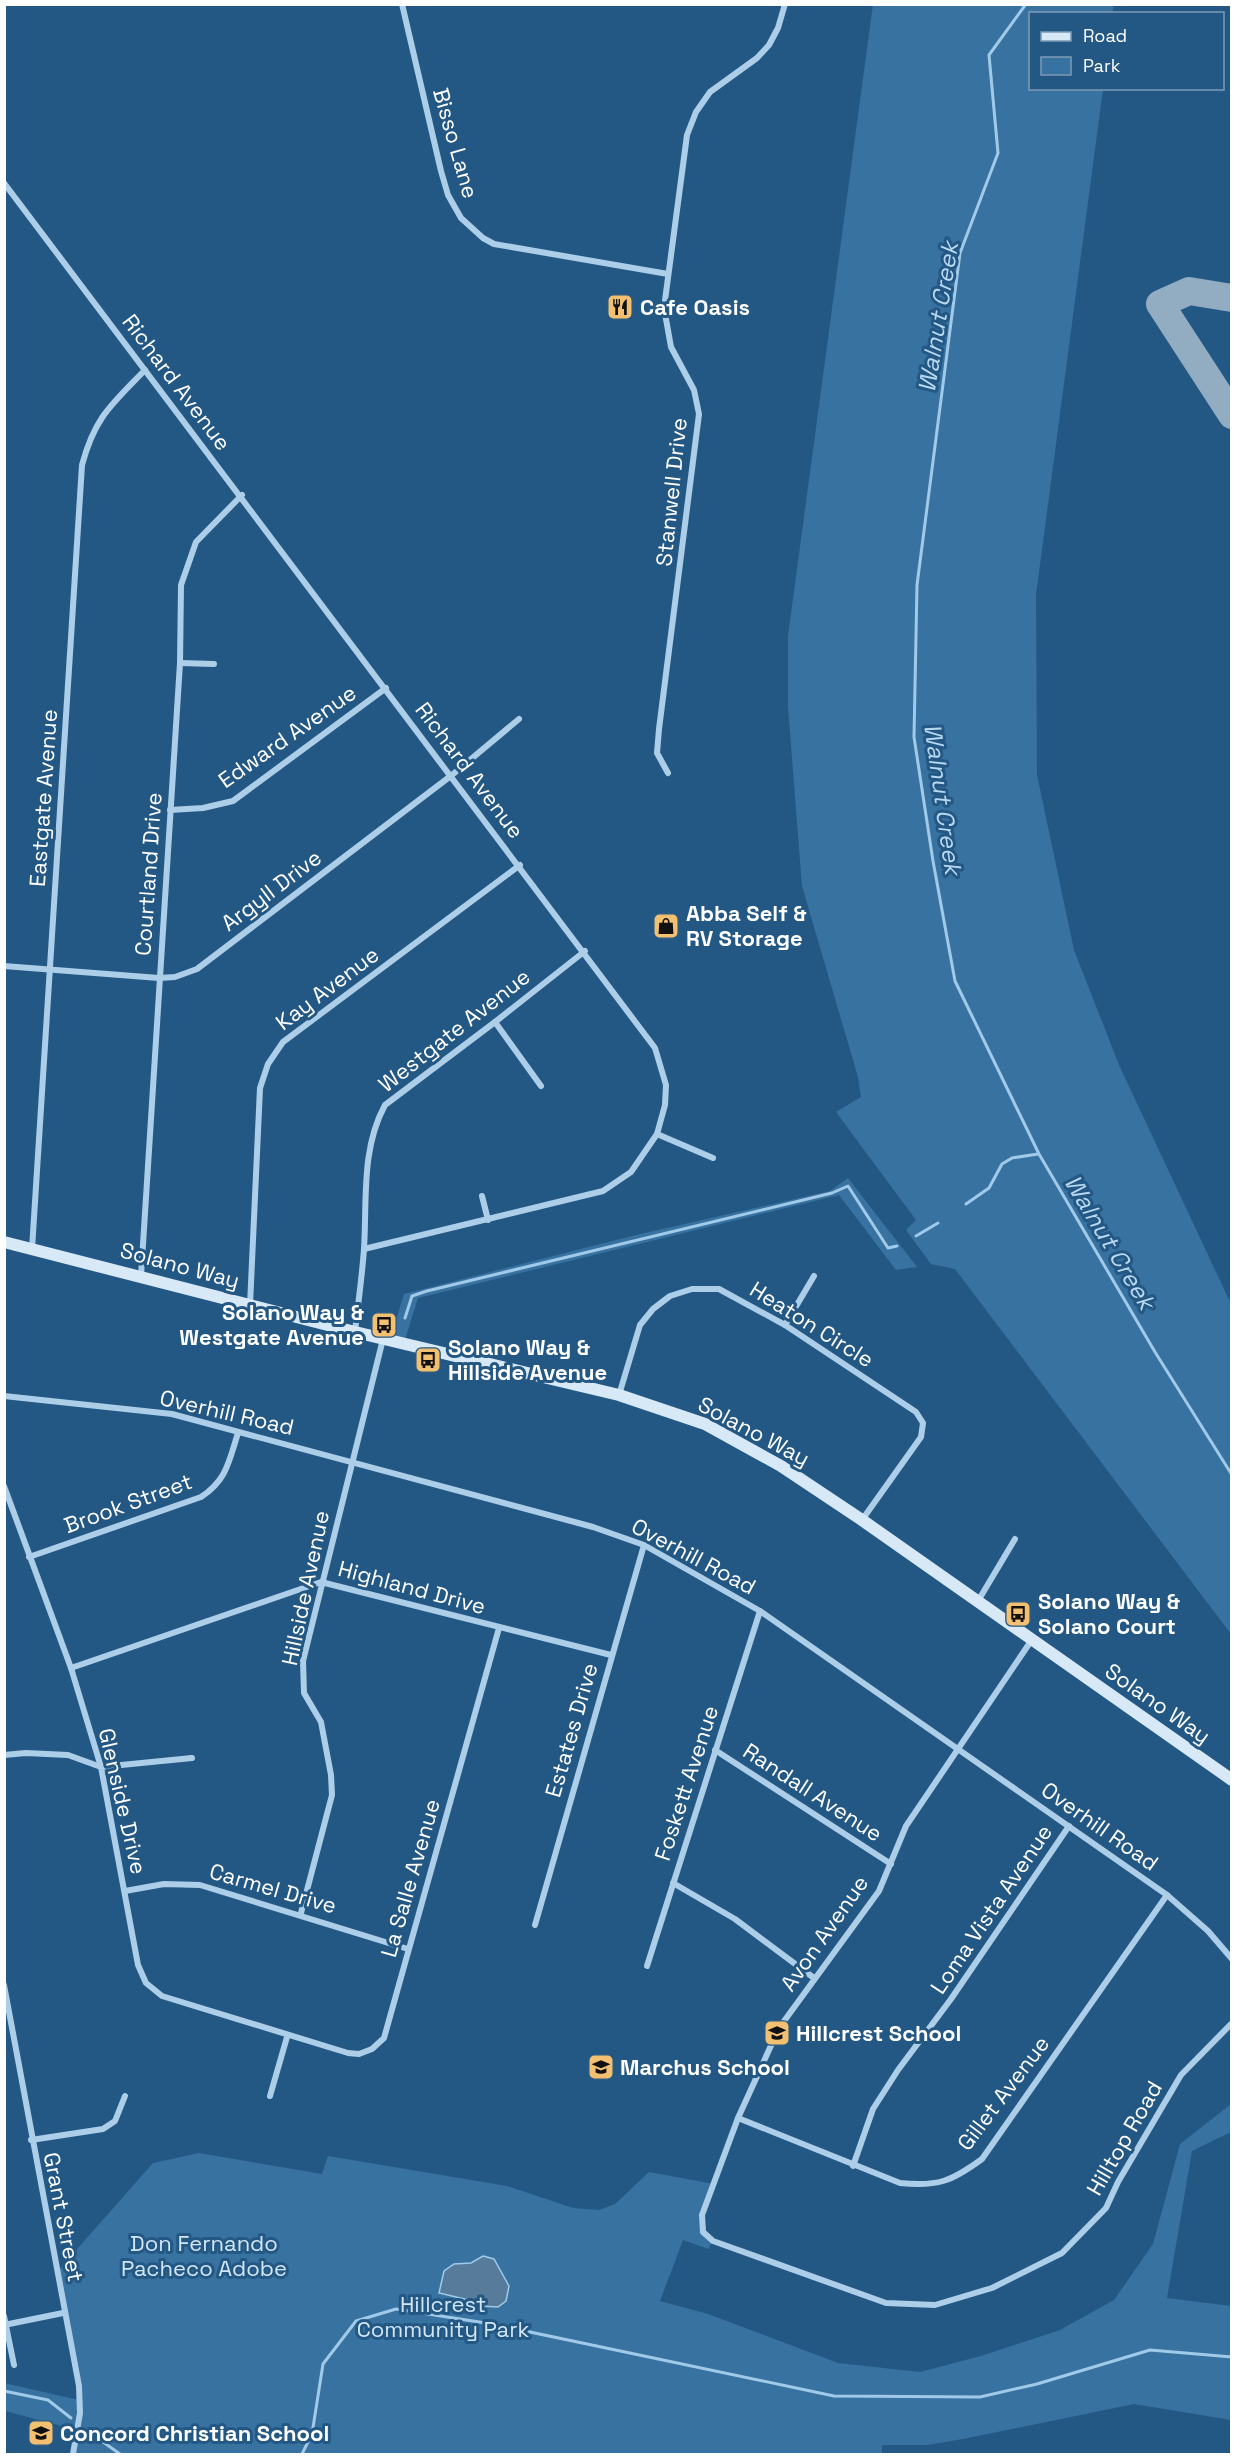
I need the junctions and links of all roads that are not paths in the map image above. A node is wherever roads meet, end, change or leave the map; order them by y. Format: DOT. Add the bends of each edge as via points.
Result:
graph roads {
  1 [pos="402,4"];
  2 [pos="784,4"];
  3 [pos="4,183"];
  4 [pos="8,193"];
  5 [pos="668,274"];
  6 [pos="145,370"];
  7 [pos="242,495"];
  8 [pos="180,663"];
  9 [pos="214,664"];
  10 [pos="386,688"];
  11 [pos="519,719"];
  12 [pos="668,773"];
  13 [pos="452,775"];
  14 [pos="170,810"];
  15 [pos="520,865"];
  16 [pos="585,951"];
  17 [pos="4,966"];
  18 [pos="50,968"];
  19 [pos="159,978"];
  20 [pos="495,1022"];
  21 [pos="541,1086"];
  22 [pos="657,1134"];
  23 [pos="713,1158"];
  24 [pos="482,1196"];
  25 [pos="488,1220"];
  26 [pos="4,1242"];
  27 [pos="32,1249"];
  28 [pos="364,1249"];
  29 [pos="814,1276"];
  30 [pos="141,1277"];
  31 [pos="250,1305"];
  32 [pos="785,1325"];
  33 [pos="355,1332"];
  34 [pos="383,1338"];
  35 [pos="619,1395"];
  36 [pos="4,1396"];
  37 [pos="238,1432"];
  38 [pos="351,1461"];
  39 [pos="4,1486"];
  40 [pos="862,1520"];
  41 [pos="1016,1539"];
  42 [pos="644,1545"];
  43 [pos="29,1557"];
  44 [pos="321,1582"];
  45 [pos="978,1601"];
  46 [pos="760,1611"];
  47 [pos="500,1628"];
  48 [pos="1031,1641"];
  49 [pos="611,1655"];
  50 [pos="71,1668"];
  51 [pos="958,1748"];
  52 [pos="715,1750"];
  53 [pos="4,1755"];
  54 [pos="192,1758"];
  55 [pos="101,1767"];
  56 [pos="1232,1780"];
  57 [pos="1069,1826"];
  58 [pos="891,1864"];
  59 [pos="673,1883"];
  60 [pos="124,1891"];
  61 [pos="1167,1895"];
  62 [pos="301,1913"];
  63 [pos="535,1925"];
  64 [pos="408,1948"];
  65 [pos="1232,1959"];
  66 [pos="647,1966"];
  67 [pos="814,1978"];
  68 [pos="4,1985"];
  69 [pos="1232,2023"];
  70 [pos="287,2037"];
  71 [pos="125,2096"];
  72 [pos="270,2096"];
  73 [pos="738,2118"];
  74 [pos="31,2140"];
  75 [pos="853,2166"];
  76 [pos="704,2232"];
  77 [pos="63,2313"];
  78 [pos="4,2316"];
  79 [pos="5,2324"];
  80 [pos="14,2365"];
  81 [pos="73,2454"];
  1 -- 5 [label="street, Bisso Lane" via="441,171 461,218 483,238 510,249"];
  2 -- 5 [label="street, Stanwell Drive" via="769,45 710,92 691,123"];
  3 -- 4 [label="street, Richard Avenue"];
  4 -- 6 [label="street, Richard Avenue"];
  5 -- 12 [label="street, Stanwell Drive" via="666,332 694,390 699,414 659,729 657,753"];
  6 -- 7 [label="street, Richard Avenue"];
  6 -- 18 [label="street, Eastgate Avenue" via="101,416 82,465"];
  7 -- 8 [label="street, Courtland Drive" via="196,542 181,585"];
  7 -- 10 [label="street, Richard Avenue"];
  8 -- 9 [label="street"];
  8 -- 14 [label="street, Courtland Drive"];
  10 -- 13 [label="street, Richard Avenue"];
  10 -- 14 [label="street, Edward Avenue" via="233,801"];
  11 -- 13 [label="street, Argyll Drive"];
  13 -- 15 [label="street, Richard Avenue"];
  13 -- 19 [label="street, Argyll Drive" via="197,969"];
  14 -- 19 [label="street, Courtland Drive"];
  15 -- 16 [label="street, Richard Avenue"];
  15 -- 31 [label="street, Kay Avenue" via="283,1042 268,1064 260,1088"];
  16 -- 20 [label="street, Westgate Avenue"];
  16 -- 22 [label="street, Richard Avenue" via="655,1048 666,1084"];
  17 -- 18 [label="street, Argyll Drive"];
  18 -- 19 [label="street, Argyll Drive"];
  18 -- 27 [label="street, Eastgate Avenue"];
  19 -- 30 [label="street, Courtland Drive"];
  20 -- 21 [label="street"];
  20 -- 28 [label="street, Westgate Avenue" via="385,1105 374,1124 368,1150"];
  22 -- 23 [label="street"];
  22 -- 25 [label="street, Richard Avenue" via="631,1172 603,1191"];
  24 -- 25 [label="street"];
  25 -- 28 [label="street, Richard Avenue"];
  26 -- 27 [label="street, Solano Way"];
  27 -- 30 [label="street, Solano Way"];
  28 -- 33 [label="street, Westgate Avenue"];
  29 -- 32 [label="street"];
  30 -- 31 [label="street, Solano Way"];
  31 -- 33 [label="street, Solano Way"];
  32 -- 35 [label="street, Heaton Circle" via="719,1289 692,1289 670,1296 640,1325"];
  32 -- 40 [label="street, Heaton Circle" via="916,1412 923,1423 921,1437"];
  33 -- 34 [label="street, Solano Way"];
  34 -- 35 [label="street, Solano Way"];
  34 -- 38 [label="street, Hillside Avenue"];
  35 -- 40 [label="street, Solano Way" via="705,1424 782,1466"];
  36 -- 37 [label="street, Overhill Road" via="172,1414"];
  37 -- 38 [label="street, Overhill Road"];
  37 -- 43 [label="street, Brook Street" via="223,1478 201,1497"];
  38 -- 42 [label="street, Overhill Road" via="593,1527"];
  38 -- 44 [label="street, Hillside Avenue"];
  39 -- 43 [label="street, Glenside Drive"];
  40 -- 45 [label="street, Solano Way"];
  41 -- 45 [label="street"];
  42 -- 46 [label="street, Overhill Road"];
  42 -- 49 [label="street, Estates Drive"];
  43 -- 50 [label="street, Glenside Drive"];
  44 -- 47 [label="street, Highland Drive"];
  44 -- 50 [label="street, Highland Drive"];
  44 -- 62 [label="street, Hillside Avenue" via="303,1661 304,1693 321,1722 332,1795"];
  45 -- 48 [label="street, Solano Way"];
  46 -- 51 [label="street, Overhill Road"];
  46 -- 52 [label="street, Foskett Avenue"];
  47 -- 49 [label="street, Highland Drive"];
  47 -- 64 [label="street, La Salle Avenue"];
  48 -- 51 [label="street, Avon Avenue"];
  48 -- 56 [label="street, Solano Way"];
  49 -- 63 [label="street, Estates Drive"];
  50 -- 55 [label="street, Glenside Drive"];
  51 -- 57 [label="street, Overhill Road"];
  51 -- 58 [label="street, Avon Avenue" via="906,1826"];
  52 -- 58 [label="street, Randall Avenue"];
  52 -- 59 [label="street, Foskett Avenue"];
  53 -- 55 [label="street" via="68,1755"];
  54 -- 55 [label="street"];
  55 -- 60 [label="street, Glenside Drive"];
  57 -- 61 [label="street, Overhill Road"];
  57 -- 75 [label="street, Loma Vista Avenue" via="873,2109"];
  58 -- 67 [label="street, Avon Avenue" via="879,1891"];
  59 -- 66 [label="street, Foskett Avenue"];
  59 -- 67 [label="street" via="735,1919"];
  60 -- 62 [label="street, Carmel Drive" via="164,1884 200,1885"];
  60 -- 70 [label="street, Glenside Drive" via="138,1965 146,1983 162,1996"];
  61 -- 65 [label="street, Overhill Road" via="1208,1931"];
  61 -- 75 [label="street, Gillet Avenue" via="982,2159 955,2179 926,2186 900,2183"];
  62 -- 64 [label="street, Carmel Drive"];
  64 -- 70 [label="street, La Salle Avenue" via="384,2038 372,2049 348,2053"];
  67 -- 73 [label="street, Avon Avenue" via="779,2028"];
  68 -- 74 [label="street, Grant Street"];
  69 -- 76 [label="street, Hilltop Road" via="1181,2075 1106,2208 1062,2253 992,2288 934,2305 886,2303 713,2241"];
  70 -- 72 [label="street"];
  71 -- 74 [label="street" via="115,2121 104,2129"];
  73 -- 75 [label="street, Gillet Avenue"];
  73 -- 76 [label="street, Avon Avenue" via="702,2216"];
  74 -- 77 [label="street, Grant Street"];
  77 -- 79 [label="street"];
  77 -- 81 [label="street, Grant Street" via="79,2386 80,2413"];
  78 -- 79 [label="street"];
  79 -- 80 [label="street"];
}
